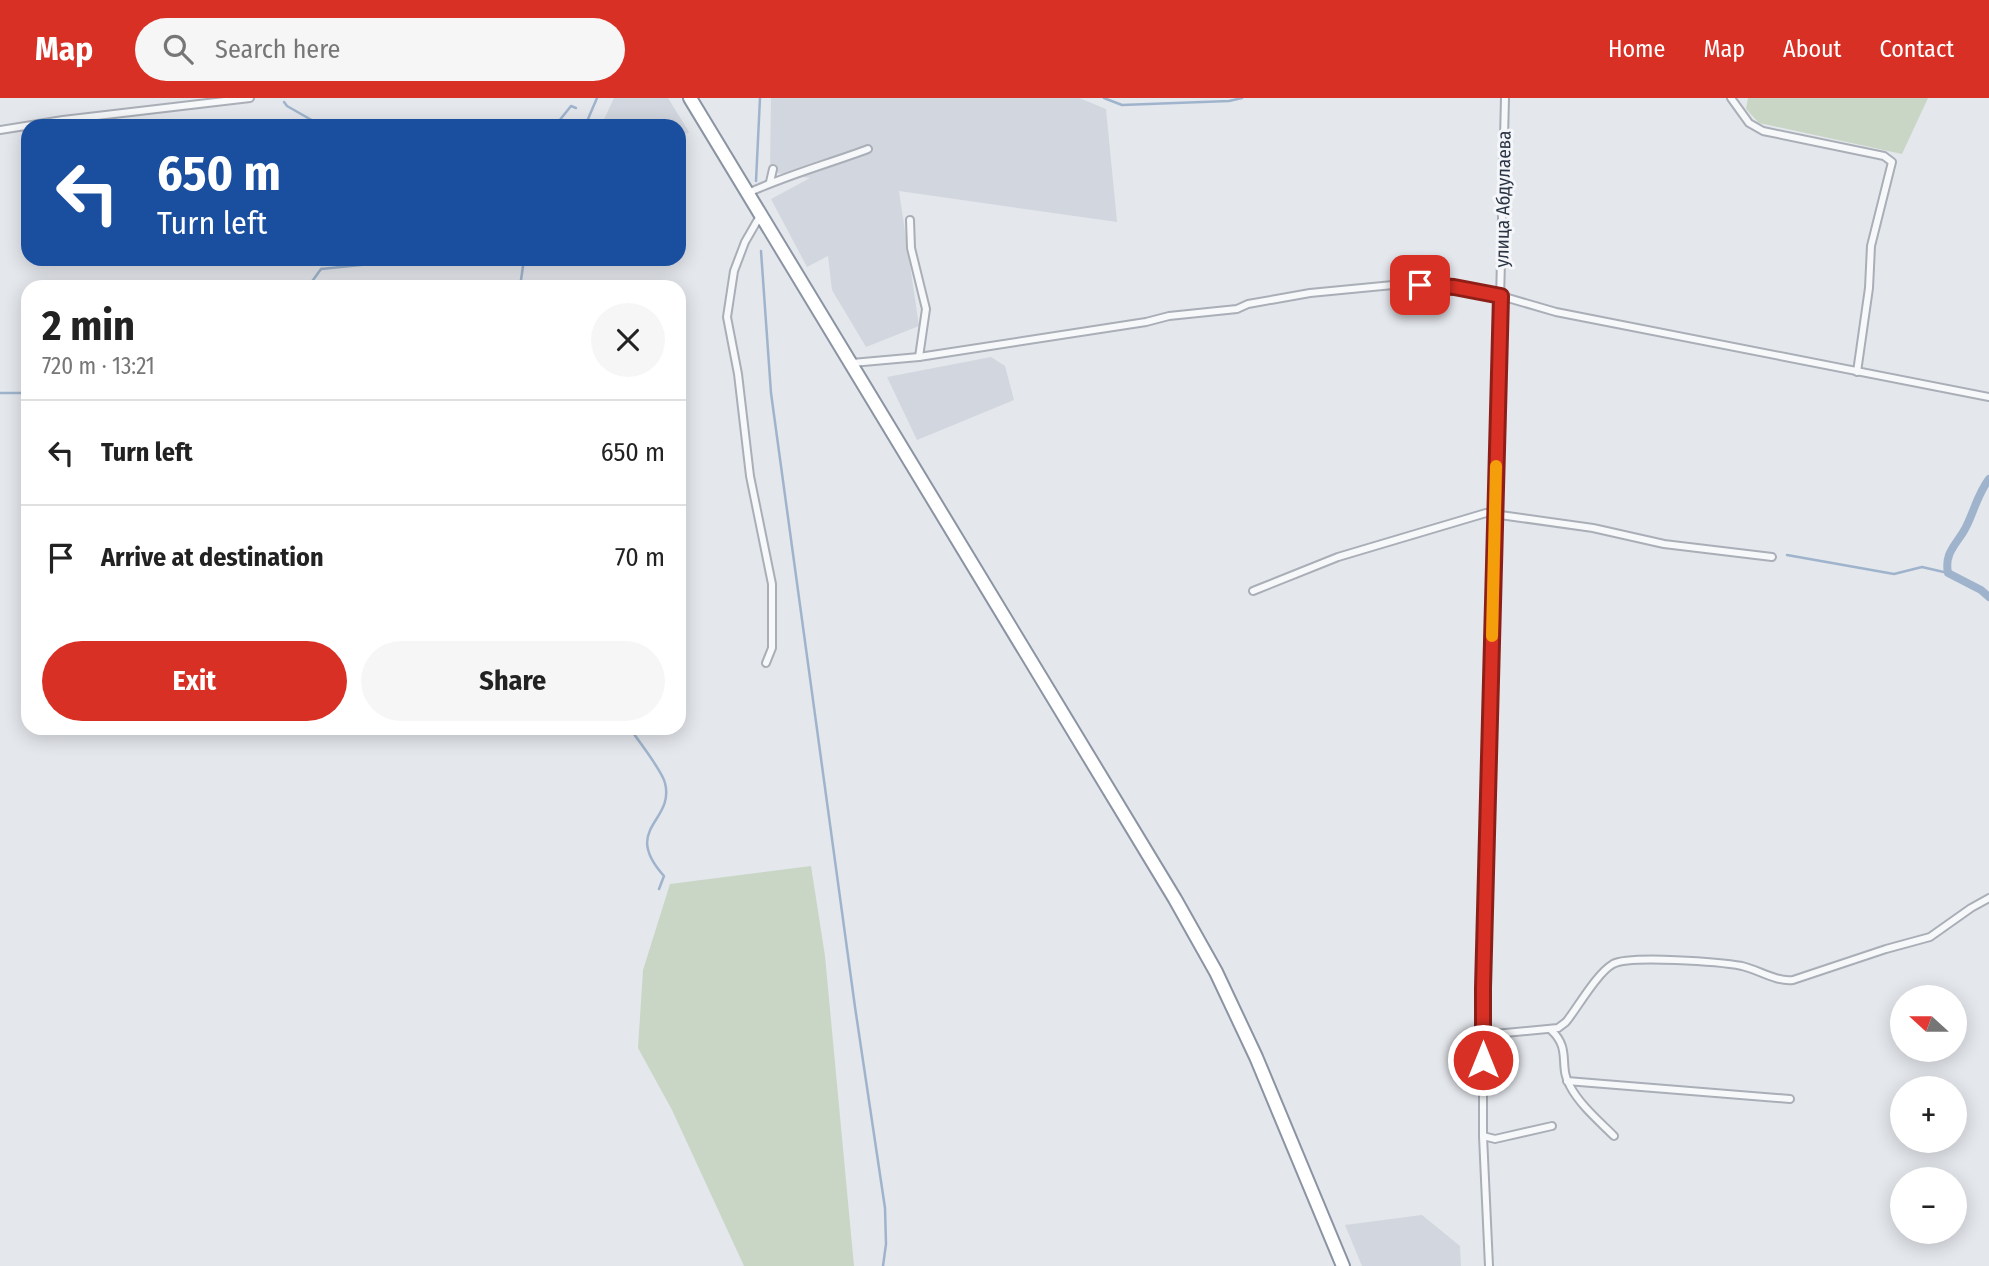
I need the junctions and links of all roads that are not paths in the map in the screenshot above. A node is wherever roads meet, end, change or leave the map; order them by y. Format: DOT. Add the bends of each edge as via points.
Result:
graph roads {
  1 [pos="250,98"];
  2 [pos="690,98"];
  3 [pos="1505,98"];
  4 [pos="1731,98"];
  5 [pos="72,119"];
  6 [pos="21,127"];
  7 [pos="0,130"];
  8 [pos="868,149"];
  9 [pos="773,169"];
  10 [pos="770,182"];
  11 [pos="747,194"];
  12 [pos="760,216"];
  13 [pos="910,220"];
  14 [pos="1501,296"];
  15 [pos="919,357"];
  16 [pos="850,363"];
  17 [pos="1857,372"];
  18 [pos="1989,397"];
  19 [pos="1494,514"];
  20 [pos="1772,557"];
  21 [pos="1253,591"];
  22 [pos="766,663"];
  23 [pos="1989,898"];
  24 [pos="1551,1030"];
  25 [pos="1484,1035"];
  26 [pos="1567,1081"];
  27 [pos="1790,1099"];
  28 [pos="1552,1126"];
  29 [pos="1483,1136"];
  30 [pos="1614,1136"];
  31 [pos="1343,1266"];
  32 [pos="1489,1266"];
  1 -- 5 [label="street"];
  2 -- 11 [label="highway"];
  3 -- 14 [label="street, улица Абдулаева"];
  4 -- 17 [label="street" via="1749,123 1763,131 1884,156 1892,162 1871,246"];
  6 -- 7 [label="street"];
  8 -- 10 [label="street"];
  9 -- 10 [label="street"];
  10 -- 11 [label="street"];
  11 -- 12 [label="highway"];
  12 -- 16 [label="highway"];
  12 -- 22 [label="street" via="734,271 727,317 750,476 772,584 772,648"];
  13 -- 15 [label="street" via="911,248 926,309"];
  14 -- 15 [label="street" via="1420,285 1310,293 1237,309"];
  14 -- 17 [label="street" via="1688,342"];
  14 -- 19 [label="street, улица Абдулаева"];
  15 -- 16 [label="street"];
  16 -- 31 [label="highway" via="1216,972"];
  17 -- 18 [label="street"];
  19 -- 20 [label="street" via="1601,529 1664,544"];
  19 -- 21 [label="street" via="1478,514 1338,557"];
  19 -- 25 [label="street, улица Абдулаева"];
  23 -- 24 [label="street" via="1930,937 1793,980 1738,966 1641,959 1616,962 1603,972 1566,1022"];
  24 -- 25 [label="street"];
  24 -- 26 [label="street" via="1564,1050"];
  25 -- 29 [label="street, улица Абдулаева"];
  26 -- 27 [label="street"];
  26 -- 30 [label="street"];
  28 -- 29 [label="street" via="1495,1139"];
  29 -- 32 [label="street, улица Абдулаева"];
}
